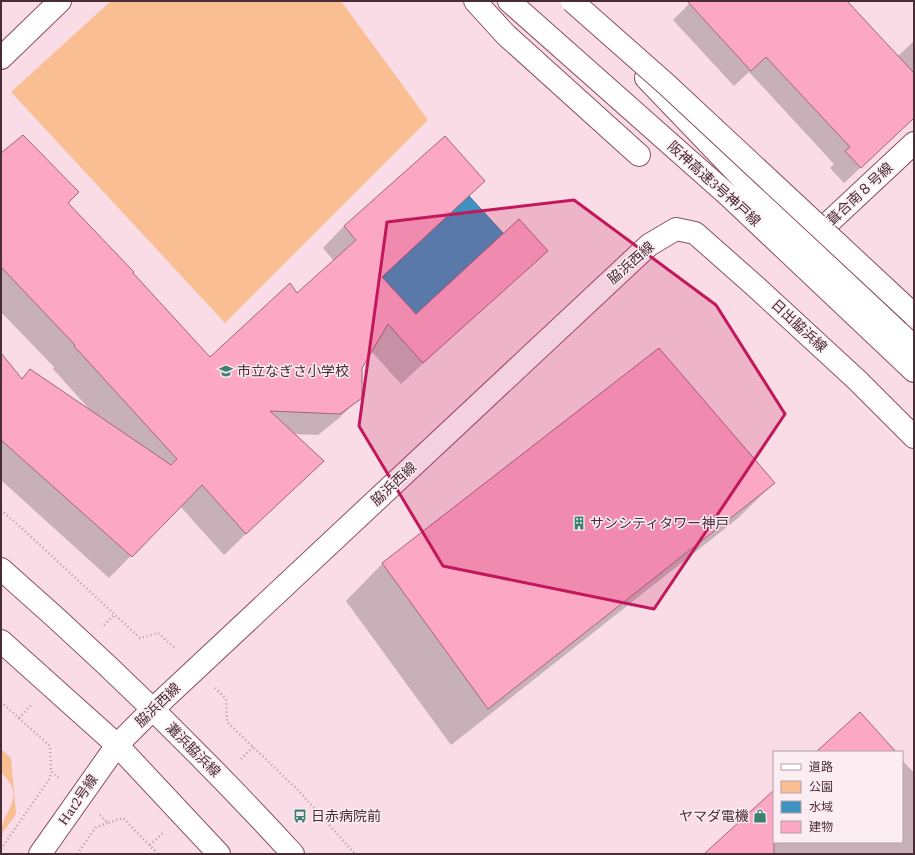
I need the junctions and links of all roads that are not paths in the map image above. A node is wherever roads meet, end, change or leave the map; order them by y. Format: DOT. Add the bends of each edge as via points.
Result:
graph roads {
  1 [pos="44,1"];
  2 [pos="60,1"];
  3 [pos="475,1"];
  4 [pos="509,1"];
  5 [pos="572,1"];
  6 [pos="1,47"];
  7 [pos="1,58"];
  8 [pos="914,143"];
  9 [pos="639,155"];
  10 [pos="676,229"];
  11 [pos="805,244"];
  12 [pos="914,311"];
  13 [pos="914,315"];
  14 [pos="914,347"];
  15 [pos="914,372"];
  16 [pos="914,436"];
  17 [pos="1,569"];
  18 [pos="1,641"];
  19 [pos="152,710"];
  20 [pos="117,745"];
  21 [pos="40,854"];
  22 [pos="219,854"];
  23 [pos="294,854"];
  1 -- 6 [label="main road"];
  2 -- 7 [label="main road"];
  3 -- 9 [label="main road" via="506,36"];
  4 -- 15 [label="main road, 阪神高速3号神戸線" via="729,196"];
  5 -- 11 [label="main road"];
  5 -- 13 [label="main road, bridge" via="666,84"];
  8 -- 11 [label="main road, 葺合南８号線"];
  10 -- 16 [label="main road, 日出脇浜線" via="695,233 700,237"];
  10 -- 19 [label="main road, 脇浜西線" via="649,245"];
  11 -- 12 [label="main road" via="845,246"];
  11 -- 14 [label="main road"];
  17 -- 19 [label="main road, 灘浜脇浜線" via="50,612"];
  18 -- 20 [label="main road"];
  19 -- 20 [label="main road, 脇浜西線"];
  19 -- 23 [label="main road, 灘浜脇浜線"];
  20 -- 21 [label="main road, Hat2号線"];
  20 -- 22 [label="main road"];
}
